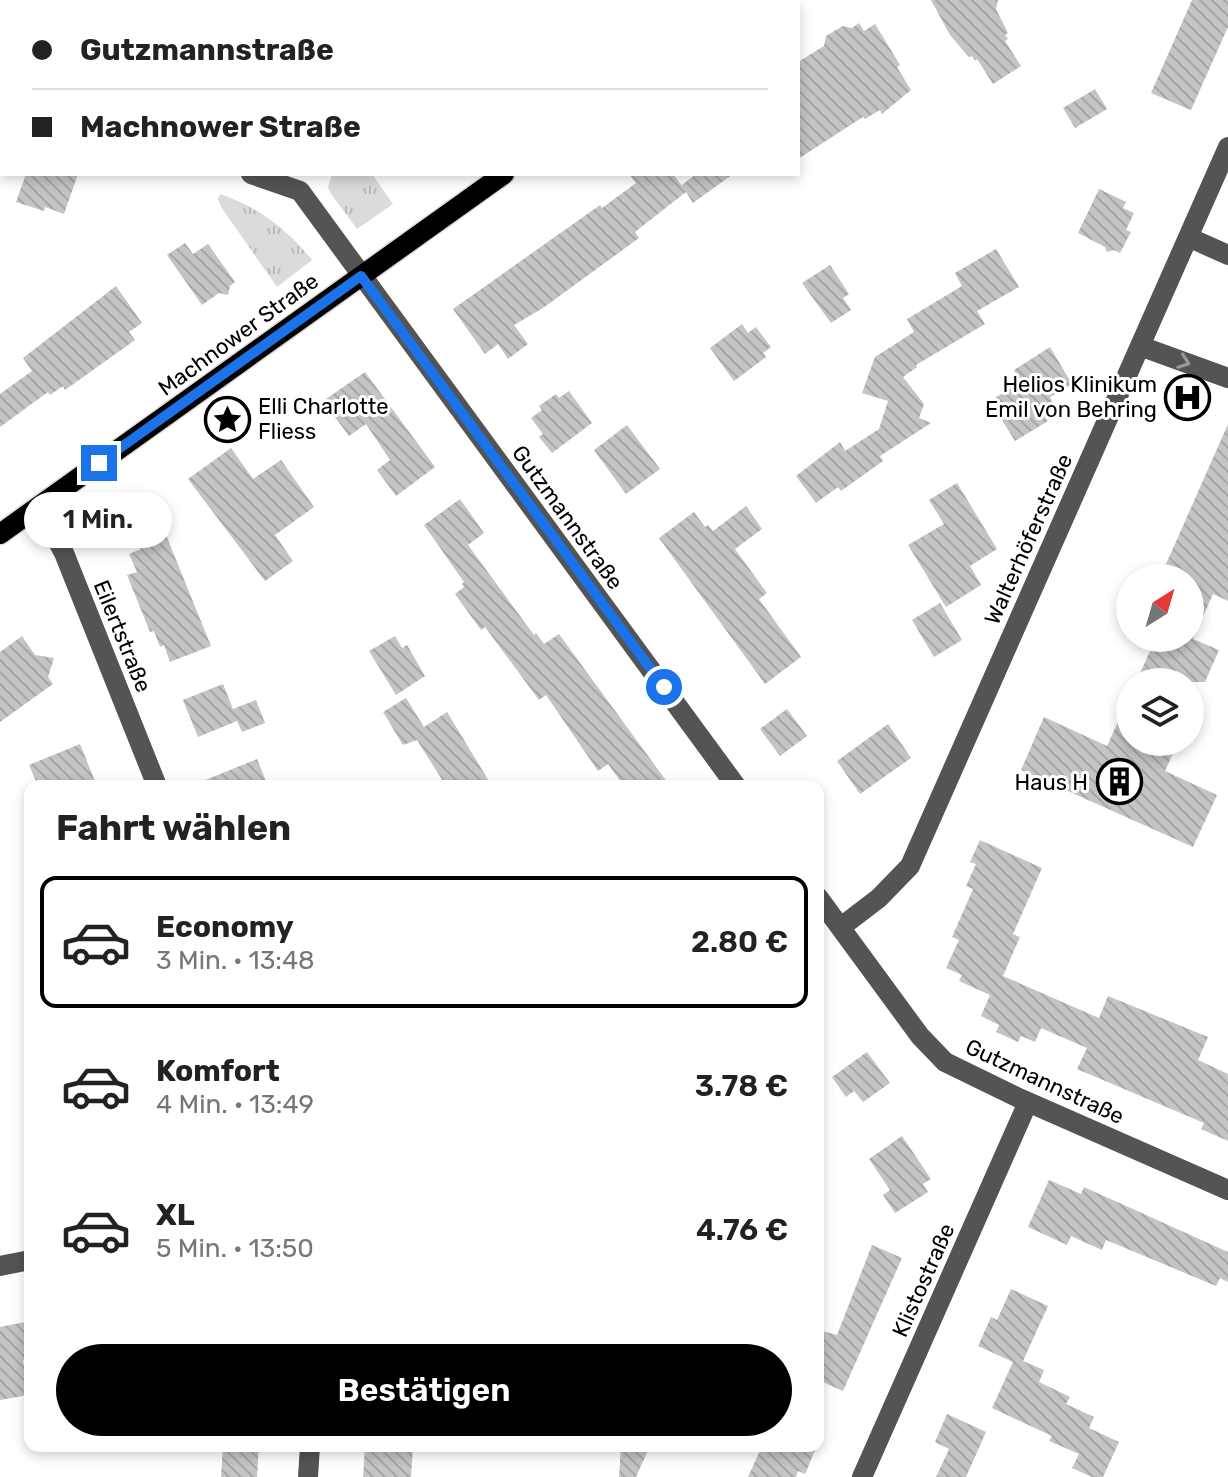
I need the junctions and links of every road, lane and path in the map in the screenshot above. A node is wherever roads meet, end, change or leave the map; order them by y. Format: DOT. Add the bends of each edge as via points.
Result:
graph roads {
  1 [pos="1228,147"];
  2 [pos="263,176"];
  3 [pos="501,176"];
  4 [pos="304,183"];
  5 [pos="1188,237"];
  6 [pos="1228,255"];
  7 [pos="361,276"];
  8 [pos="1140,346"];
  9 [pos="1228,378"];
  10 [pos="39,506"];
  11 [pos="0,534"];
  12 [pos="155,780"];
  13 [pos="732,780"];
  14 [pos="824,905"];
  15 [pos="841,927"];
  16 [pos="1028,1102"];
  17 [pos="1228,1190"];
  18 [pos="24,1261"];
  19 [pos="0,1266"];
  20 [pos="310,1452"];
  21 [pos="308,1477"];
  22 [pos="862,1477"];
  1 -- 5 [label="street, Walterhöferstraße"];
  2 -- 4 [label="street"];
  3 -- 7 [label="main road, Machnower Straße"];
  4 -- 7 [label="street, Gutzmannstraße"];
  5 -- 6 [label="street"];
  5 -- 8 [label="street, Walterhöferstraße"];
  7 -- 10 [label="main road, Machnower Straße"];
  7 -- 13 [label="street, Gutzmannstraße"];
  8 -- 9 [label="street, one-way"];
  8 -- 15 [label="street, Walterhöferstraße" via="910,866"];
  10 -- 11 [label="main road, Machnower Straße"];
  10 -- 12 [label="street, Eilertstraße" via="64,553"];
  14 -- 15 [label="street, Gutzmannstraße"];
  15 -- 16 [label="street, Gutzmannstraße" via="945,1062"];
  16 -- 17 [label="street, Gutzmannstraße"];
  16 -- 22 [label="street, Klistostraße"];
  18 -- 19 [label="street"];
  20 -- 21 [label="street"];
}
